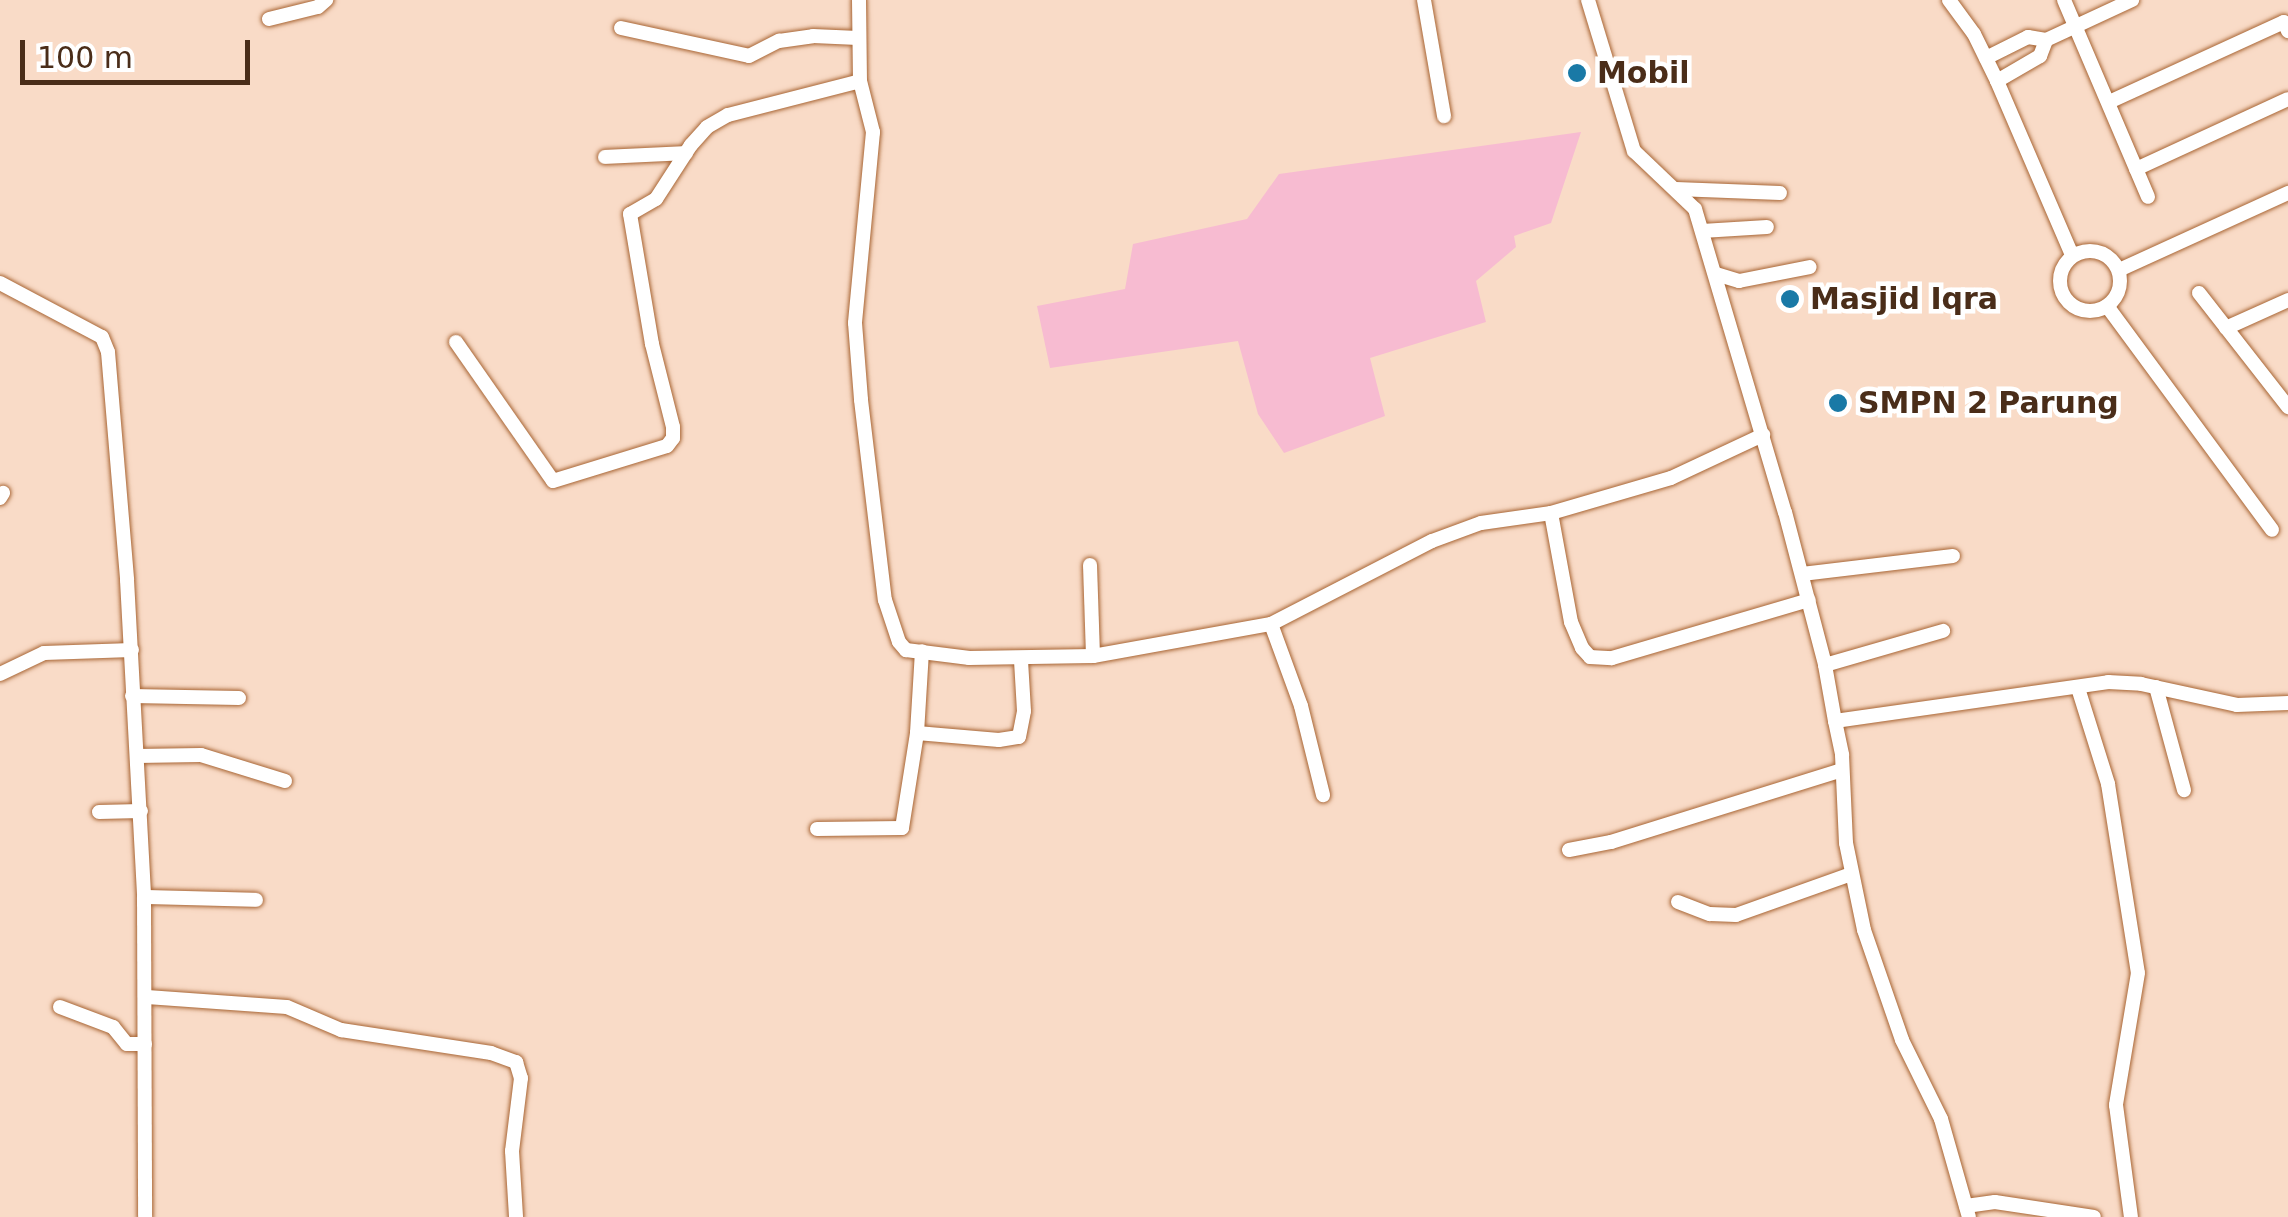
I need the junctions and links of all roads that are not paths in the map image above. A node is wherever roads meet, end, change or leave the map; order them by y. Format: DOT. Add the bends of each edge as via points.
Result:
graph roads {
  1 [pos="326,0"];
  2 [pos="859,0"];
  3 [pos="1424,0"];
  4 [pos="1588,0"];
  5 [pos="1949,0"];
  6 [pos="2064,0"];
  7 [pos="2132,0"];
  8 [pos="270,19"];
  9 [pos="2077,25"];
  10 [pos="621,28"];
  11 [pos="2288,31"];
  12 [pos="858,38"];
  13 [pos="2046,40"];
  14 [pos="1986,58"];
  15 [pos="860,81"];
  16 [pos="1998,81"];
  17 [pos="2288,100"];
  18 [pos="2108,102"];
  19 [pos="1444,116"];
  20 [pos="686,153"];
  21 [pos="605,156"];
  22 [pos="2136,169"];
  23 [pos="1674,188"];
  24 [pos="1780,193"];
  25 [pos="2288,193"];
  26 [pos="2148,197"];
  27 [pos="1767,227"];
  28 [pos="1702,231"];
  29 [pos="2072,255"];
  30 [pos="1810,267"];
  31 [pos="2119,270"];
  32 [pos="1716,274"];
  33 [pos="0,282"];
  34 [pos="2199,294"];
  35 [pos="2288,300"];
  36 [pos="2108,306"];
  37 [pos="2226,328"];
  38 [pos="456,342"];
  39 [pos="2288,381"];
  40 [pos="2273,388"];
  41 [pos="2288,407"];
  42 [pos="1763,435"];
  43 [pos="1551,513"];
  44 [pos="2272,530"];
  45 [pos="1953,556"];
  46 [pos="1090,565"];
  47 [pos="1802,574"];
  48 [pos="1809,600"];
  49 [pos="1271,624"];
  50 [pos="1943,630"];
  51 [pos="132,650"];
  52 [pos="922,651"];
  53 [pos="1092,656"];
  54 [pos="1021,660"];
  55 [pos="1826,665"];
  56 [pos="0,673"];
  57 [pos="2156,687"];
  58 [pos="2078,688"];
  59 [pos="132,696"];
  60 [pos="239,698"];
  61 [pos="2288,703"];
  62 [pos="1835,720"];
  63 [pos="917,733"];
  64 [pos="137,756"];
  65 [pos="1842,770"];
  66 [pos="285,781"];
  67 [pos="2184,790"];
  68 [pos="1323,796"];
  69 [pos="140,811"];
  70 [pos="99,812"];
  71 [pos="817,829"];
  72 [pos="1570,850"];
  73 [pos="1851,874"];
  74 [pos="144,898"];
  75 [pos="256,900"];
  76 [pos="1678,902"];
  77 [pos="147,997"];
  78 [pos="60,1007"];
  79 [pos="146,1044"];
  80 [pos="1968,1211"];
  81 [pos="145,1217"];
  82 [pos="516,1217"];
  83 [pos="2094,1217"];
  84 [pos="2130,1217"];
  1 -- 8 [label="street"];
  2 -- 12 [label="street"];
  3 -- 19 [label="street"];
  4 -- 23 [label="street" via="1634,151"];
  5 -- 14 [label="street"];
  6 -- 9 [label="street"];
  7 -- 9 [label="street"];
  9 -- 13 [label="street"];
  9 -- 18 [label="street"];
  10 -- 12 [label="street" via="749,56 778,41"];
  11 -- 18 [label="street" via="2284,22"];
  12 -- 15 [label="street"];
  13 -- 14 [label="street" via="2028,37"];
  13 -- 16 [label="street" via="2040,56"];
  14 -- 16 [label="street"];
  15 -- 20 [label="street" via="749,106 706,127"];
  15 -- 52 [label="street" via="873,132 856,323 866,469 886,600 900,642 906,650"];
  16 -- 29 [label="street"];
  17 -- 22 [label="street"];
  18 -- 22 [label="street"];
  20 -- 21 [label="street"];
  20 -- 38 [label="street" via="656,199 630,214 674,438 668,446 560,481 548,478"];
  22 -- 26 [label="street"];
  23 -- 24 [label="street"];
  23 -- 28 [label="street" via="1695,209"];
  25 -- 31 [label="street"];
  27 -- 28 [label="street"];
  28 -- 32 [label="street"];
  29 -- 31 [label="street" via="2099,252"];
  29 -- 36 [label="street" via="2063,266 2061,292 2081,310"];
  30 -- 32 [label="street" via="1739,281"];
  31 -- 36 [label="street" via="2117,296"];
  32 -- 42 [label="street"];
  33 -- 51 [label="street" via="106,342"];
  34 -- 37 [label="street"];
  35 -- 37 [label="street"];
  36 -- 44 [label="street"];
  37 -- 40 [label="street"];
  39 -- 40 [label="street"];
  40 -- 41 [label="street"];
  42 -- 43 [label="street" via="1671,478"];
  42 -- 47 [label="street"];
  43 -- 48 [label="street" via="1571,622 1590,657 1612,658"];
  43 -- 49 [label="street" via="1481,523 1432,541"];
  45 -- 47 [label="street"];
  46 -- 53 [label="street"];
  47 -- 48 [label="street"];
  48 -- 55 [label="street"];
  49 -- 53 [label="street"];
  49 -- 68 [label="street"];
  50 -- 55 [label="street"];
  51 -- 56 [label="street" via="44,652"];
  51 -- 59 [label="street"];
  52 -- 54 [label="street"];
  52 -- 63 [label="street"];
  53 -- 54 [label="street"];
  54 -- 63 [label="street" via="1019,737"];
  55 -- 62 [label="street"];
  57 -- 58 [label="street" via="2108,682"];
  57 -- 61 [label="street" via="2237,705"];
  57 -- 67 [label="street"];
  58 -- 62 [label="street"];
  58 -- 84 [label="street" via="2108,784 2138,974 2116,1104"];
  59 -- 60 [label="street"];
  59 -- 64 [label="street"];
  62 -- 65 [label="street"];
  63 -- 71 [label="street" via="902,828"];
  64 -- 66 [label="street" via="201,755"];
  64 -- 69 [label="street"];
  65 -- 72 [label="street"];
  65 -- 73 [label="street"];
  69 -- 70 [label="street"];
  69 -- 74 [label="street"];
  73 -- 76 [label="street" via="1736,914 1710,914"];
  73 -- 80 [label="street" via="1895,1022 1941,1119"];
  74 -- 75 [label="street"];
  74 -- 77 [label="street"];
  77 -- 79 [label="street"];
  77 -- 82 [label="street" via="288,1008 341,1030 516,1062"];
  78 -- 79 [label="street" via="113,1027 127,1044"];
  79 -- 81 [label="street"];
  80 -- 83 [label="street" via="1995,1202"];
}
